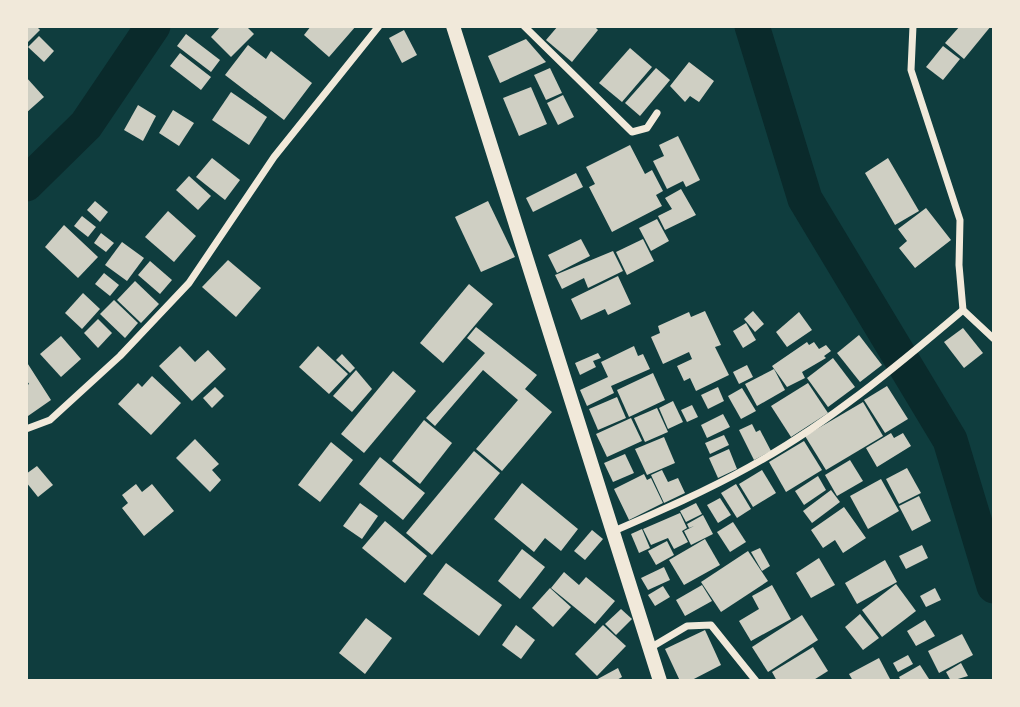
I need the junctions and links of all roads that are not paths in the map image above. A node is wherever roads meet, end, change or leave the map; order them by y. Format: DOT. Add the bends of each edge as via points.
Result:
graph roads {
  1 [pos="379,26"];
  2 [pos="453,26"];
  3 [pos="524,26"];
  4 [pos="913,26"];
  5 [pos="657,113"];
  6 [pos="963,310"];
  7 [pos="994,339"];
  8 [pos="26,429"];
  9 [pos="614,531"];
  10 [pos="649,649"];
  11 [pos="660,681"];
  12 [pos="756,681"];
  1 -- 8 [label="street" via="274,158 189,283 120,356 50,420"];
  2 -- 9 [label="main road"];
  3 -- 5 [label="street" via="632,132 647,128"];
  4 -- 6 [label="street" via="911,70 960,220"];
  6 -- 7 [label="street"];
  6 -- 9 [label="street" via="812,428 750,467"];
  9 -- 10 [label="main road"];
  10 -- 11 [label="main road"];
  10 -- 12 [label="street" via="687,626 711,625"];
}
